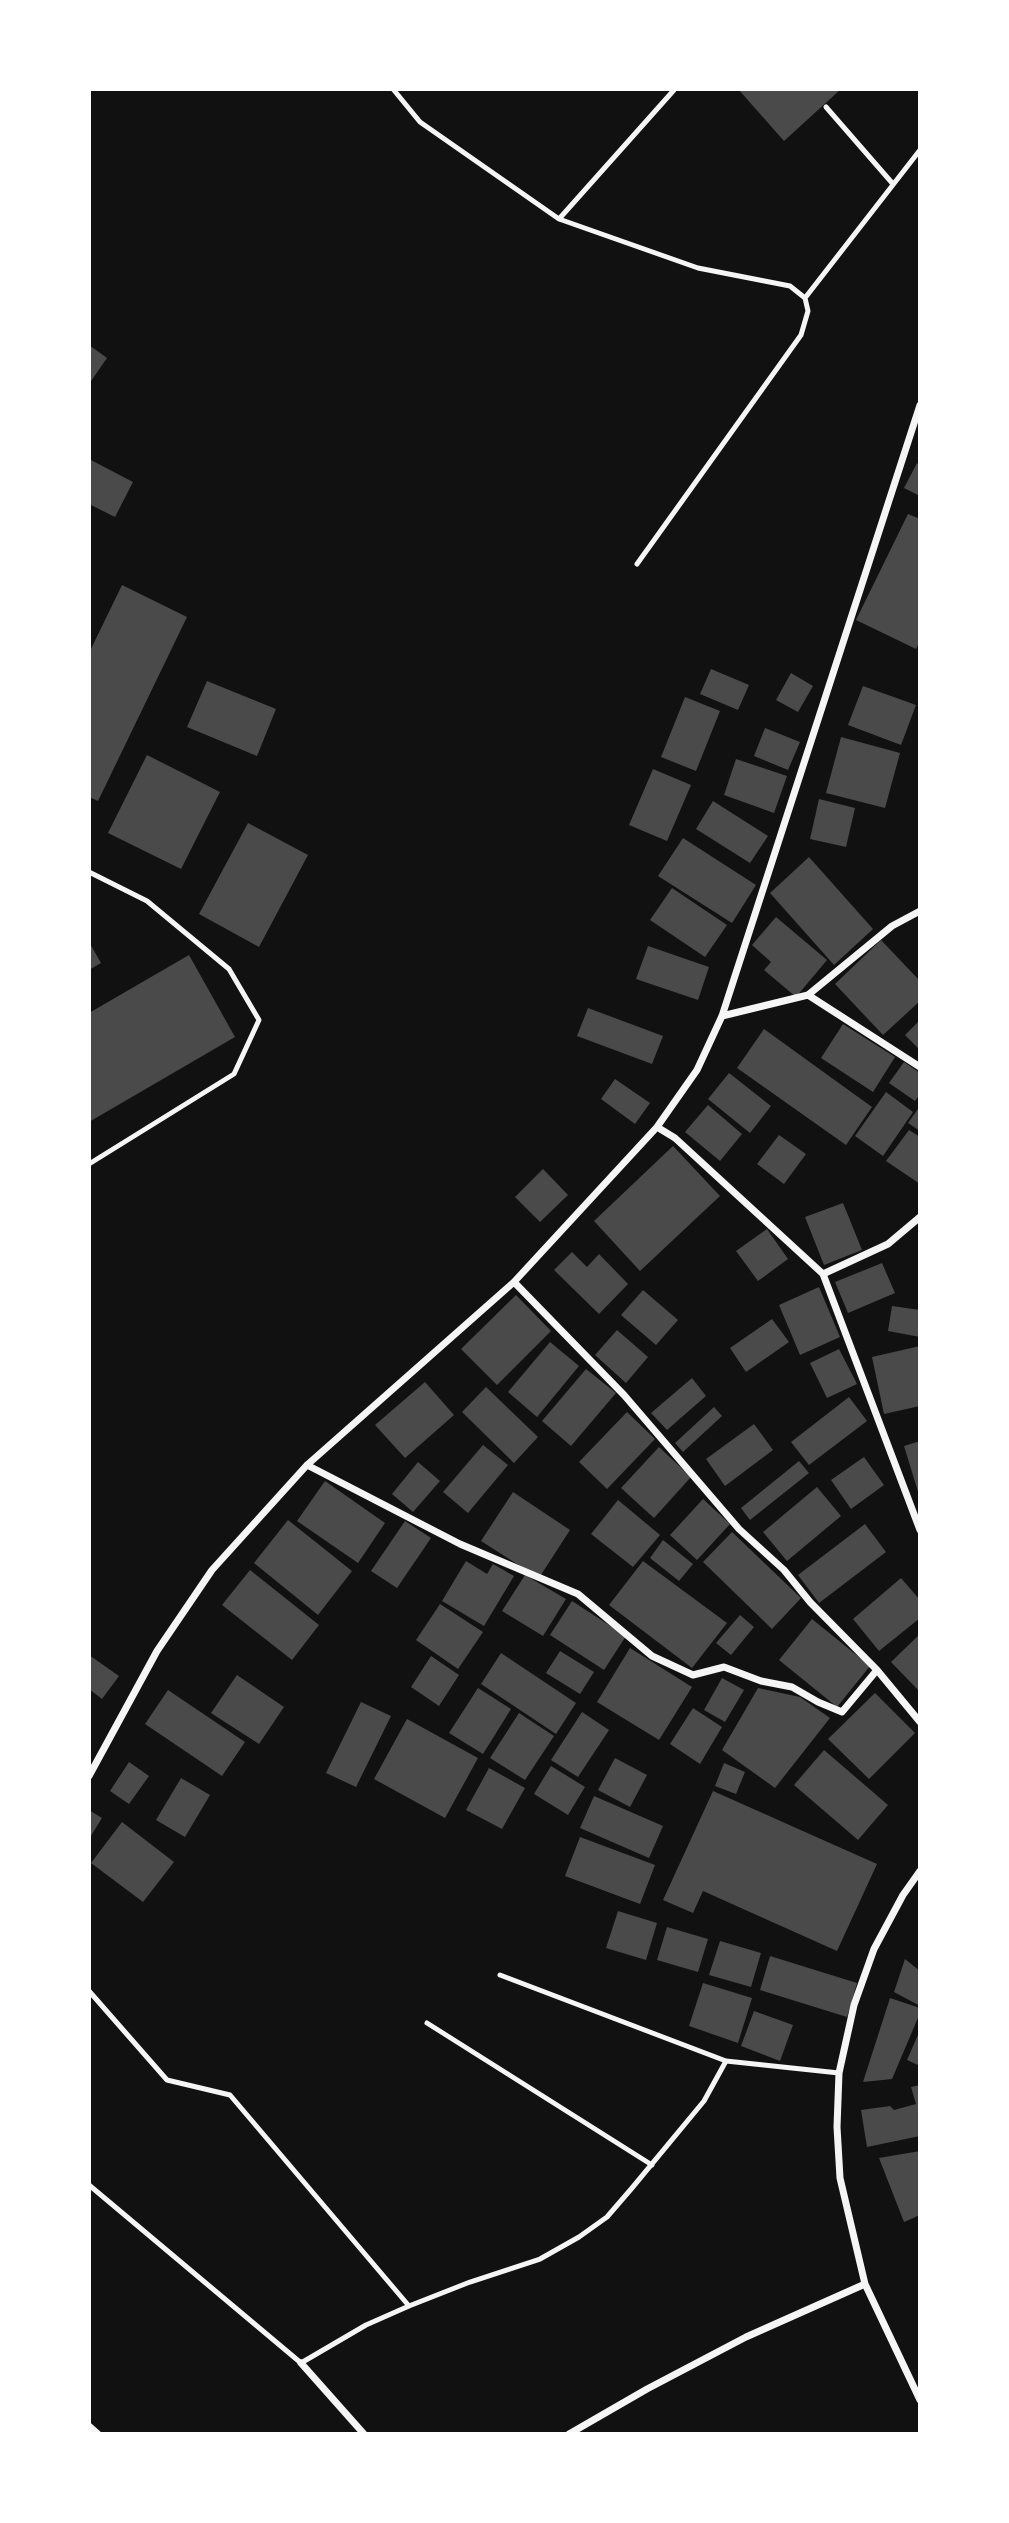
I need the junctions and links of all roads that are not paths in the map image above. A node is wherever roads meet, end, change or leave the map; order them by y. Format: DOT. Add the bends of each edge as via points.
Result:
graph roads {
  1 [pos="393,89"];
  2 [pos="674,90"];
  3 [pos="826,107"];
  4 [pos="920,150"];
  5 [pos="893,184"];
  6 [pos="559,219"];
  7 [pos="805,298"];
  8 [pos="920,405"];
  9 [pos="637,564"];
  10 [pos="89,872"];
  11 [pos="920,911"];
  12 [pos="808,995"];
  13 [pos="722,1016"];
  14 [pos="920,1067"];
  15 [pos="657,1127"];
  16 [pos="89,1164"];
  17 [pos="920,1217"];
  18 [pos="823,1274"];
  19 [pos="514,1282"];
  20 [pos="307,1465"];
  21 [pos="920,1530"];
  22 [pos="877,1670"];
  23 [pos="920,1722"];
  24 [pos="89,1776"];
  25 [pos="920,1871"];
  26 [pos="500,1975"];
  27 [pos="89,1991"];
  28 [pos="427,2023"];
  29 [pos="726,2061"];
  30 [pos="839,2073"];
  31 [pos="652,2165"];
  32 [pos="89,2185"];
  33 [pos="865,2284"];
  34 [pos="409,2306"];
  35 [pos="301,2363"];
  36 [pos="920,2400"];
  37 [pos="89,2426"];
  38 [pos="98,2434"];
  39 [pos="364,2434"];
  40 [pos="569,2434"];
  1 -- 6 [label="lane" via="420,122"];
  2 -- 6 [label="lane"];
  3 -- 5 [label="lane"];
  4 -- 5 [label="lane"];
  5 -- 7 [label="lane"];
  6 -- 7 [label="lane" via="698,268 790,286"];
  7 -- 9 [label="lane" via="808,311 801,335"];
  8 -- 13 [label="street"];
  10 -- 16 [label="lane" via="147,901 229,969 259,1020 234,1074"];
  11 -- 12 [label="street" via="892,926"];
  12 -- 13 [label="street"];
  12 -- 14 [label="street"];
  13 -- 15 [label="street" via="696,1070"];
  15 -- 18 [label="street" via="675,1138"];
  15 -- 19 [label="street"];
  17 -- 18 [label="street" via="888,1244"];
  18 -- 21 [label="street"];
  19 -- 20 [label="street"];
  19 -- 22 [label="street" via="624,1395 739,1529"];
  20 -- 22 [label="street" via="460,1544 578,1594 652,1656 693,1675 724,1667 792,1687 842,1712"];
  20 -- 24 [label="street" via="212,1570 157,1651"];
  22 -- 23 [label="street"];
  25 -- 30 [label="street" via="874,1948 854,2005"];
  26 -- 29 [label="lane"];
  27 -- 34 [label="lane" via="167,2080 230,2095"];
  28 -- 31 [label="lane"];
  29 -- 30 [label="lane"];
  29 -- 31 [label="lane" via="704,2101"];
  30 -- 33 [label="street" via="840,2178"];
  31 -- 34 [label="lane" via="607,2217 579,2238 540,2259"];
  32 -- 35 [label="lane"];
  33 -- 36 [label="street"];
  33 -- 40 [label="street" via="746,2337"];
  34 -- 35 [label="lane"];
  35 -- 39 [label="street"];
  37 -- 38 [label="street"];
}
